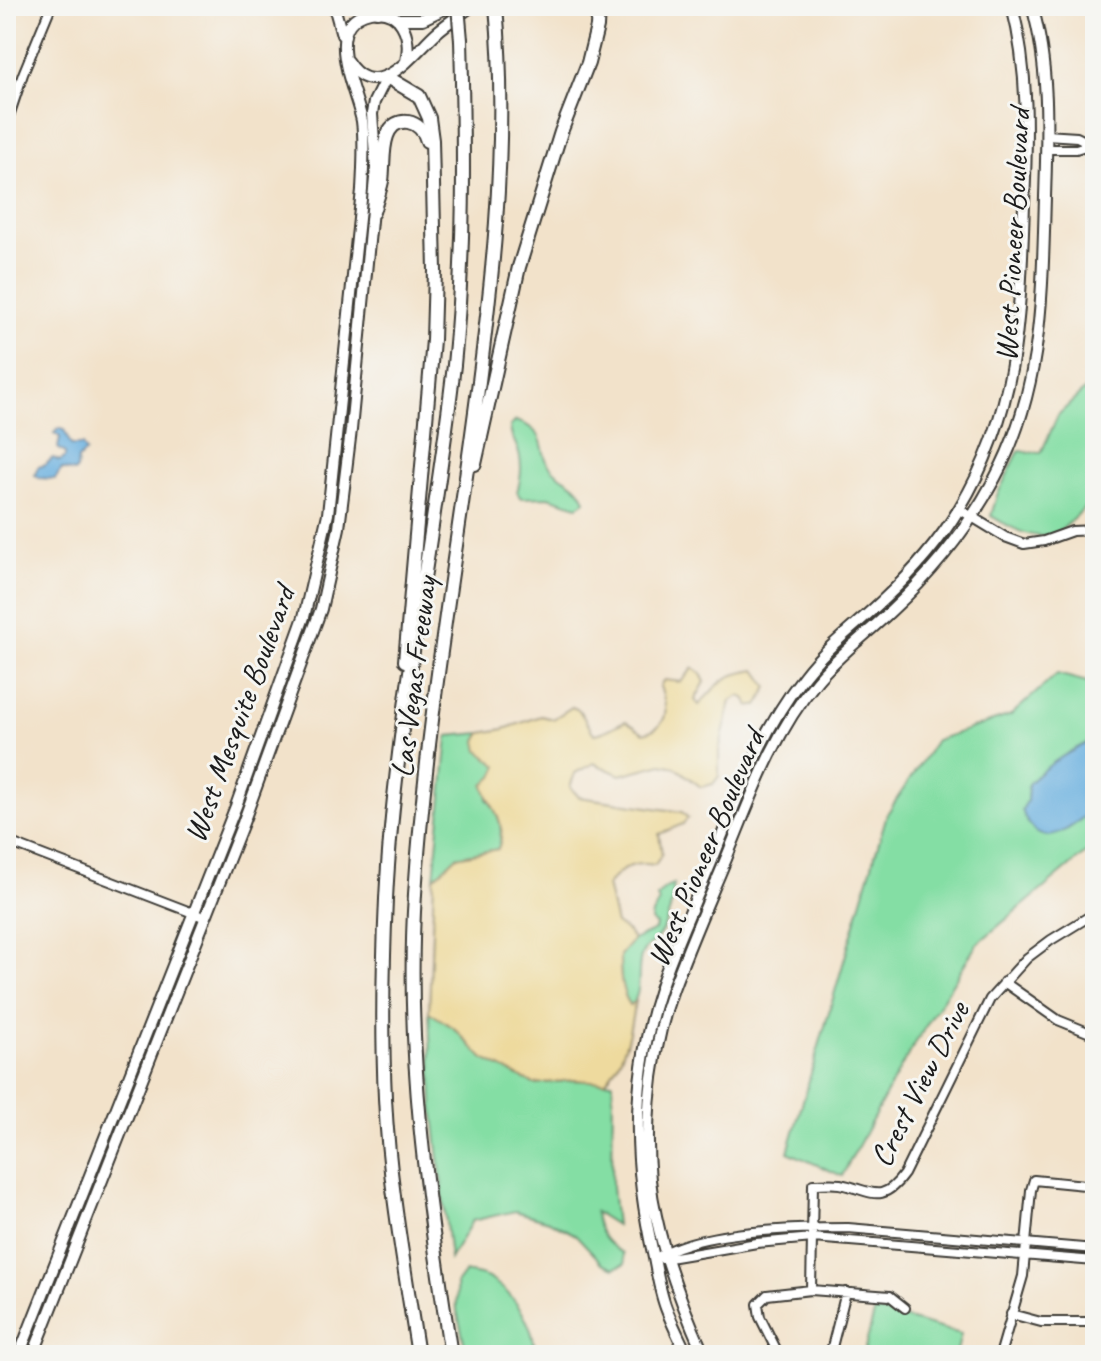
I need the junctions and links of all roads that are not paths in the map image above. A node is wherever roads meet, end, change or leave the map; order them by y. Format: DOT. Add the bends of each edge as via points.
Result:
graph roads {
  1 [pos="51,6"];
  2 [pos="334,6"];
  3 [pos="450,6"];
  4 [pos="458,6"];
  5 [pos="472,6"];
  6 [pos="589,6"];
  7 [pos="598,6"];
  8 [pos="1012,6"];
  9 [pos="1032,6"];
  10 [pos="496,10"];
  11 [pos="381,11"];
  12 [pos="594,37"];
  13 [pos="343,39"];
  14 [pos="345,60"];
  15 [pos="406,61"];
  16 [pos="387,77"];
  17 [pos="6,125"];
  18 [pos="1026,134"];
  19 [pos="1046,135"];
  20 [pos="1092,143"];
  21 [pos="431,147"];
  22 [pos="1027,149"];
  23 [pos="1046,149"];
  24 [pos="373,212"];
  25 [pos="959,509"];
  26 [pos="973,517"];
  27 [pos="1095,530"];
  28 [pos="456,549"];
  29 [pos="399,752"];
  30 [pos="236,806"];
  31 [pos="243,823"];
  32 [pos="6,841"];
  33 [pos="193,913"];
  34 [pos="1095,913"];
  35 [pos="206,918"];
  36 [pos="1004,982"];
  37 [pos="1095,1035"];
  38 [pos="1095,1186"];
  39 [pos="813,1228"];
  40 [pos="813,1238"];
  41 [pos="1026,1243"];
  42 [pos="1095,1249"];
  43 [pos="1026,1254"];
  44 [pos="667,1255"];
  45 [pos="654,1260"];
  46 [pos="1095,1261"];
  47 [pos="811,1290"];
  48 [pos="846,1292"];
  49 [pos="905,1308"];
  50 [pos="1011,1314"];
  51 [pos="1095,1322"];
  52 [pos="18,1353"];
  53 [pos="33,1355"];
  54 [pos="418,1355"];
  55 [pos="451,1355"];
  56 [pos="687,1355"];
  57 [pos="704,1355"];
  58 [pos="779,1355"];
  59 [pos="830,1355"];
  60 [pos="1000,1355"];
  1 -- 17 [label="street"];
  2 -- 13 [label="main road"];
  3 -- 11 [label="main road" via="424,19"];
  4 -- 29 [label="highway, Las Vegas Freeway, bridge" via="464,173 461,283"];
  5 -- 15 [label="main road"];
  6 -- 12 [label="highway"];
  7 -- 12 [label="highway"];
  8 -- 18 [label="main road, West Pioneer Boulevard" via="1026,82"];
  9 -- 19 [label="main road, West Pioneer Boulevard" via="1045,80"];
  10 -- 28 [label="highway, Las Vegas Freeway" via="496,237"];
  11 -- 13 [label="main road" via="353,20"];
  11 -- 15 [label="main road" via="407,31"];
  12 -- 28 [label="highway" via="519,267"];
  13 -- 14 [label="main road"];
  14 -- 16 [label="main road" via="358,74"];
  14 -- 30 [label="main road, West Mesquite Boulevard" via="364,149 328,514 304,617"];
  15 -- 16 [label="main road"];
  16 -- 21 [label="highway" via="419,96 429,118"];
  16 -- 24 [label="main road, West Mesquite Boulevard" via="372,114"];
  18 -- 19 [label="main road"];
  18 -- 22 [label="main road, West Pioneer Boulevard"];
  19 -- 20 [label="street"];
  19 -- 23 [label="main road, West Pioneer Boulevard"];
  20 -- 23 [label="street"];
  21 -- 24 [label="highway" via="413,123 392,127"];
  21 -- 29 [label="highway" via="433,340"];
  22 -- 23 [label="main road"];
  22 -- 25 [label="main road, West Pioneer Boulevard" via="1021,306 1010,385 999,425"];
  23 -- 26 [label="main road, West Pioneer Boulevard" via="1041,304 1033,369 1017,428"];
  24 -- 31 [label="main road, West Mesquite Boulevard" via="343,504 332,562 304,659"];
  25 -- 26 [label="street"];
  25 -- 45 [label="main road, West Pioneer Boulevard" via="905,578 826,650 780,709 758,748 671,960 646,1041 639,1092 637,1163"];
  26 -- 27 [label="street" via="1024,544"];
  26 -- 44 [label="main road, West Pioneer Boulevard" via="919,585 815,683 767,756 672,992 658,1043 649,1165"];
  28 -- 55 [label="highway, Las Vegas Freeway" via="415,896 414,1000 418,1116"];
  29 -- 54 [label="highway, Las Vegas Freeway" via="386,897 385,1101"];
  30 -- 31 [label="main road"];
  30 -- 33 [label="main road, West Mesquite Boulevard"];
  31 -- 35 [label="main road, West Mesquite Boulevard"];
  32 -- 33 [label="street"];
  33 -- 35 [label="street"];
  33 -- 52 [label="main road, West Mesquite Boulevard"];
  34 -- 36 [label="street, Crest View Drive" via="1027,958"];
  35 -- 53 [label="main road, West Mesquite Boulevard"];
  36 -- 37 [label="street" via="1058,1020"];
  36 -- 39 [label="street, Crest View Drive" via="977,1022 895,1187 882,1194 813,1184"];
  38 -- 41 [label="street" via="1034,1180"];
  39 -- 40 [label="street, Crest View Drive"];
  39 -- 41 [label="street"];
  39 -- 44 [label="street" via="694,1242"];
  40 -- 43 [label="street"];
  40 -- 44 [label="street"];
  40 -- 47 [label="street, Crest View Drive"];
  41 -- 42 [label="street"];
  41 -- 43 [label="street"];
  43 -- 46 [label="street"];
  43 -- 50 [label="street"];
  44 -- 45 [label="street"];
  44 -- 57 [label="main road, West Pioneer Boulevard"];
  45 -- 56 [label="main road, West Pioneer Boulevard" via="665,1306"];
  47 -- 48 [label="street"];
  47 -- 58 [label="street" via="767,1295 758,1304"];
  48 -- 49 [label="street" via="890,1296"];
  48 -- 59 [label="street"];
  50 -- 51 [label="street" via="1041,1322"];
  50 -- 60 [label="street"];
}
